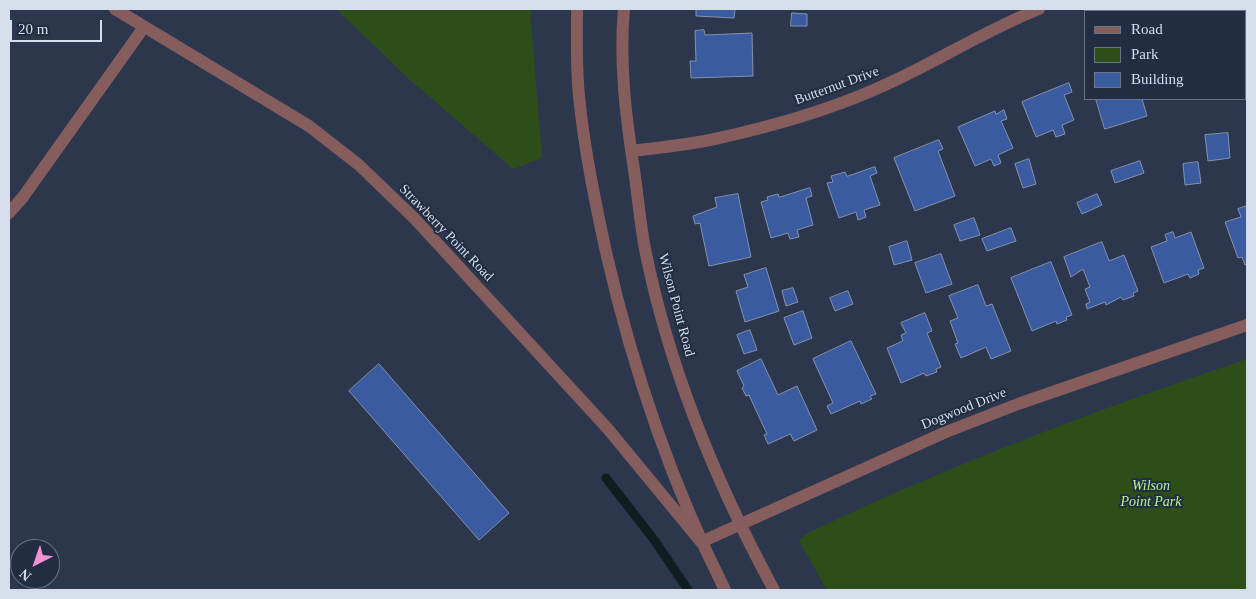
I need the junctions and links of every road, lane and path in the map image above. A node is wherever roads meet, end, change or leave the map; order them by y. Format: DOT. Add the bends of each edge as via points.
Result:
graph roads {
  1 [pos="115,9"];
  2 [pos="577,9"];
  3 [pos="624,9"];
  4 [pos="1039,9"];
  5 [pos="1012,14"];
  6 [pos="144,27"];
  7 [pos="631,151"];
  8 [pos="9,213"];
  9 [pos="1247,325"];
  10 [pos="738,524"];
  11 [pos="701,542"];
  12 [pos="725,590"];
  13 [pos="774,590"];
  1 -- 6 [label="street, Strawberry Point Road"];
  2 -- 11 [label="street" via="579,96 590,174 613,284 652,419"];
  3 -- 7 [label="street, Wilson Point Road" via="625,109"];
  4 -- 5 [label="street, Butternut Drive"];
  5 -- 7 [label="street, Butternut Drive" via="951,53 875,89 811,113 709,140"];
  6 -- 8 [label="street"];
  6 -- 11 [label="street, Strawberry Point Road" via="309,126 359,165 421,226 608,429"];
  7 -- 10 [label="street, Wilson Point Road" via="645,248 659,310 700,436"];
  9 -- 10 [label="street, Dogwood Drive" via="946,432"];
  10 -- 11 [label="street, Dogwood Drive"];
  10 -- 13 [label="street, Wilson Point Road"];
  11 -- 12 [label="street"];
}
